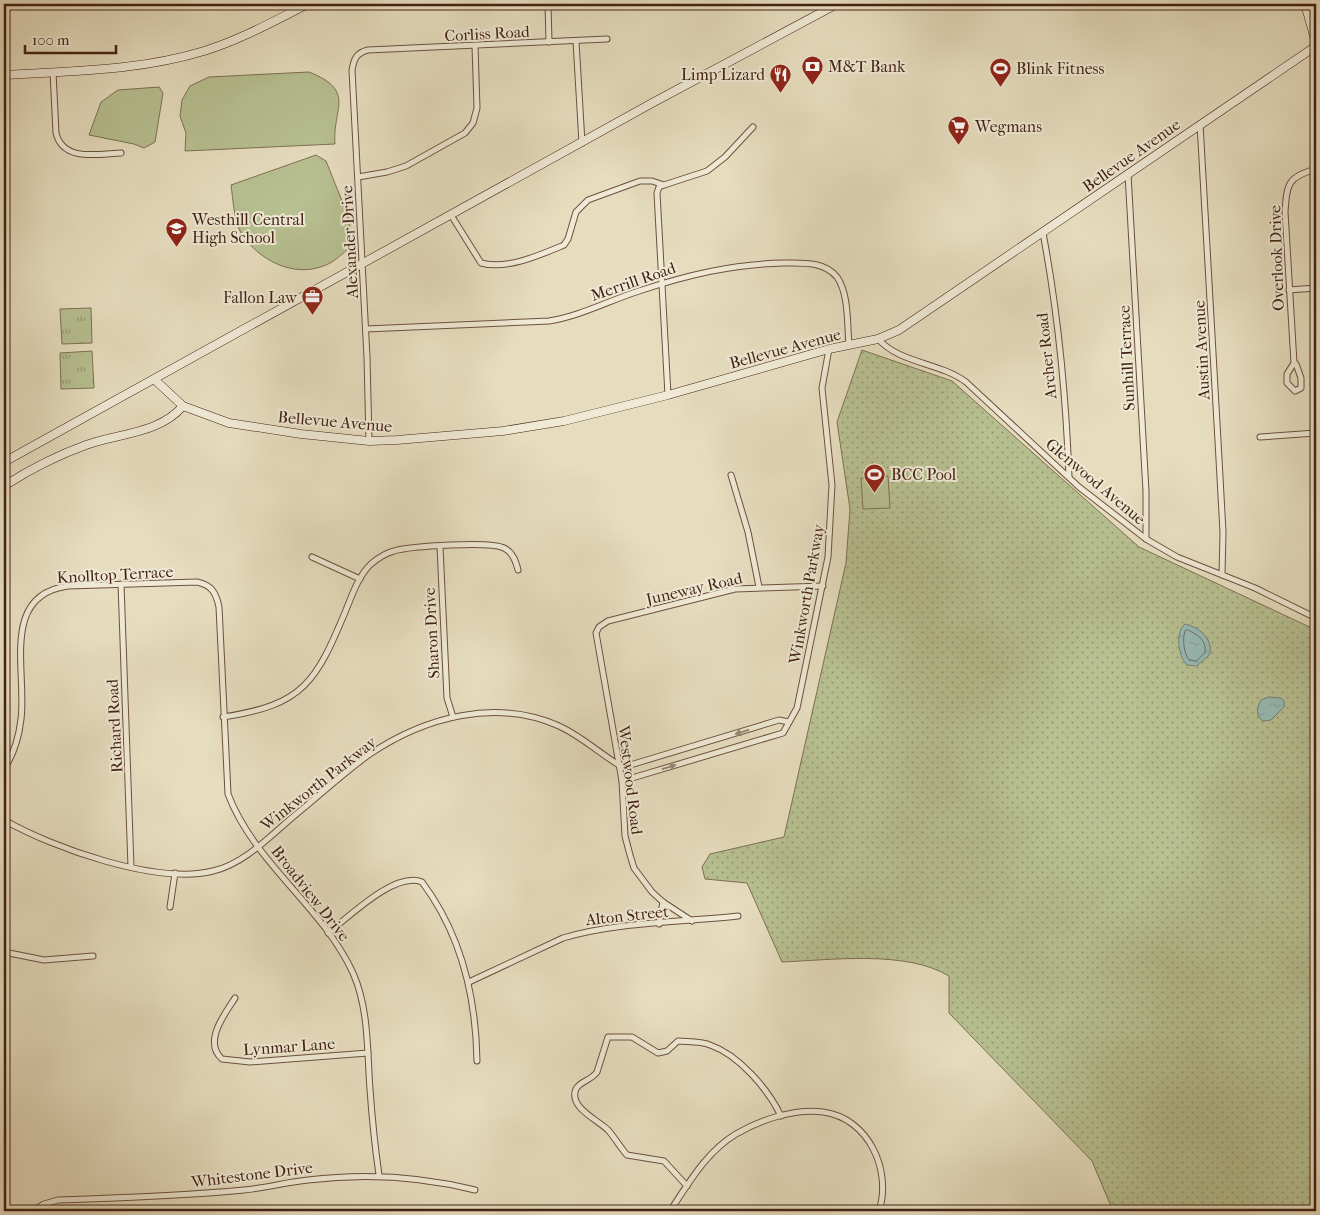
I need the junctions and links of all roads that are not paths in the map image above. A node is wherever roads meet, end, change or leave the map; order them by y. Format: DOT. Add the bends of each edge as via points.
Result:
graph roads {
  1 [pos="308,4"];
  2 [pos="548,4"];
  3 [pos="837,4"];
  4 [pos="1305,4"];
  5 [pos="607,39"];
  6 [pos="576,41"];
  7 [pos="549,42"];
  8 [pos="1316,45"];
  9 [pos="475,46"];
  10 [pos="368,50"];
  11 [pos="53,72"];
  12 [pos="4,75"];
  13 [pos="1200,124"];
  14 [pos="753,127"];
  15 [pos="582,143"];
  16 [pos="121,153"];
  17 [pos="1316,169"];
  18 [pos="1128,174"];
  19 [pos="358,177"];
  20 [pos="664,185"];
  21 [pos="451,215"];
  22 [pos="1042,233"];
  23 [pos="362,264"];
  24 [pos="662,283"];
  25 [pos="1316,288"];
  26 [pos="1290,290"];
  27 [pos="366,329"];
  28 [pos="878,339"];
  29 [pos="850,344"];
  30 [pos="829,349"];
  31 [pos="1294,363"];
  32 [pos="154,379"];
  33 [pos="668,395"];
  34 [pos="183,406"];
  35 [pos="1316,434"];
  36 [pos="1260,436"];
  37 [pos="369,441"];
  38 [pos="4,462"];
  39 [pos="731,475"];
  40 [pos="1068,477"];
  41 [pos="4,486"];
  42 [pos="1146,539"];
  43 [pos="440,547"];
  44 [pos="312,557"];
  45 [pos="518,570"];
  46 [pos="1222,575"];
  47 [pos="360,579"];
  48 [pos="197,582"];
  49 [pos="121,584"];
  50 [pos="823,586"];
  51 [pos="759,587"];
  52 [pos="1316,618"];
  53 [pos="603,624"];
  54 [pos="223,717"];
  55 [pos="453,717"];
  56 [pos="789,722"];
  57 [pos="619,765"];
  58 [pos="4,769"];
  59 [pos="622,781"];
  60 [pos="4,820"];
  61 [pos="258,845"];
  62 [pos="131,867"];
  63 [pos="175,873"];
  64 [pos="663,902"];
  65 [pos="170,907"];
  66 [pos="738,916"];
  67 [pos="692,921"];
  68 [pos="659,924"];
  69 [pos="328,933"];
  70 [pos="4,952"];
  71 [pos="93,956"];
  72 [pos="469,982"];
  73 [pos="235,998"];
  74 [pos="368,1053"];
  75 [pos="477,1061"];
  76 [pos="781,1116"];
  77 [pos="379,1175"];
  78 [pos="686,1186"];
  79 [pos="475,1190"];
  80 [pos="34,1210"];
  81 [pos="670,1211"];
  82 [pos="879,1211"];
  1 -- 11 [label="street" via="236,39 174,59 127,68"];
  2 -- 7 [label="street"];
  3 -- 15 [label="street"];
  4 -- 8 [label="street"];
  5 -- 6 [label="street, Corliss Road"];
  6 -- 7 [label="street, Corliss Road"];
  6 -- 15 [label="street"];
  7 -- 9 [label="street, Corliss Road"];
  8 -- 13 [label="street, Bellevue Avenue"];
  9 -- 10 [label="street, Corliss Road"];
  9 -- 19 [label="street" via="477,108 472,124 465,132 406,166"];
  10 -- 19 [label="street, Alexander Drive" via="356,56 352,70"];
  11 -- 12 [label="street"];
  11 -- 16 [label="street" via="56,133 62,148 82,154"];
  13 -- 18 [label="street, Bellevue Avenue"];
  13 -- 46 [label="street, Austin Avenue" via="1219,450"];
  14 -- 20 [label="street" via="713,167"];
  15 -- 21 [label="street"];
  17 -- 26 [label="street, Overlook Drive" via="1298,175 1286,190"];
  18 -- 22 [label="street, Bellevue Avenue"];
  18 -- 42 [label="street, Sunhill Terrace"];
  19 -- 23 [label="street, Alexander Drive"];
  20 -- 21 [label="street" via="640,181 588,200 576,212 564,245 499,265 481,263"];
  20 -- 24 [label="street" via="657,193"];
  21 -- 23 [label="street"];
  22 -- 28 [label="street, Bellevue Avenue" via="898,330"];
  22 -- 40 [label="street, Archer Road" via="1052,292 1067,435"];
  23 -- 27 [label="street, Alexander Drive"];
  23 -- 32 [label="street"];
  24 -- 27 [label="street, Merrill Road" via="570,318"];
  24 -- 29 [label="street, Merrill Road" via="732,267 815,264 832,272 840,283"];
  24 -- 33 [label="street"];
  25 -- 26 [label="street"];
  26 -- 31 [label="street, Overlook Drive"];
  27 -- 37 [label="street, Alexander Drive"];
  28 -- 29 [label="street, Bellevue Avenue"];
  28 -- 40 [label="street, Glenwood Avenue" via="893,353 954,374"];
  29 -- 30 [label="street, Bellevue Avenue"];
  30 -- 33 [label="street, Bellevue Avenue"];
  30 -- 50 [label="street, Winkworth Parkway" via="822,388 830,448 832,507"];
  31 -- 31 [label="street, Overlook Drive" via="1301,378 1301,388 1295,391 1287,383 1287,374"];
  32 -- 34 [label="street, Bellevue Avenue"];
  32 -- 38 [label="street"];
  33 -- 37 [label="street, Bellevue Avenue" via="564,421 503,431"];
  34 -- 37 [label="street, Bellevue Avenue" via="229,423"];
  34 -- 41 [label="street" via="164,423 86,445"];
  35 -- 36 [label="street"];
  39 -- 51 [label="street" via="748,532"];
  40 -- 42 [label="street, Glenwood Avenue"];
  42 -- 46 [label="street, Glenwood Avenue" via="1178,558"];
  43 -- 45 [label="street" via="485,545 504,548 511,554"];
  43 -- 47 [label="street" via="391,552 370,565"];
  43 -- 55 [label="street, Sharon Drive" via="447,698"];
  44 -- 47 [label="street"];
  46 -- 52 [label="street, Glenwood Avenue"];
  47 -- 54 [label="street" via="322,664 303,688 288,700 273,706"];
  48 -- 49 [label="street, Knolltop Terrace"];
  48 -- 54 [label="street, Broadview Drive" via="210,586 219,607"];
  49 -- 58 [label="street, Knolltop Terrace" via="56,588 40,595 29,607 18,631 22,718 17,741"];
  49 -- 62 [label="street, Richard Road"];
  50 -- 51 [label="street, Juneway Road"];
  50 -- 56 [label="street, Winkworth Parkway" via="797,708"];
  51 -- 53 [label="street, Juneway Road" via="735,589"];
  53 -- 57 [label="street, Westwood Road" via="596,633 595,642"];
  54 -- 61 [label="street, Broadview Drive" via="228,794 236,815"];
  55 -- 57 [label="street, Winkworth Parkway" via="499,712 544,720 586,741"];
  55 -- 61 [label="street, Winkworth Parkway" via="409,732 369,755"];
  56 -- 57 [label="street, one-way" via="779,720 627,766"];
  59 -- 56 [label="street, Winkworth Parkway, one-way" via="783,733"];
  57 -- 59 [label="street, Westwood Road"];
  59 -- 64 [label="street, Westwood Road" via="630,855 644,882"];
  60 -- 62 [label="street, Winkworth Parkway" via="69,850"];
  61 -- 63 [label="street, Winkworth Parkway" via="244,857 213,871"];
  61 -- 69 [label="street, Broadview Drive"];
  62 -- 63 [label="street, Winkworth Parkway"];
  63 -- 65 [label="street"];
  64 -- 67 [label="street, Westwood Road"];
  64 -- 68 [label="street"];
  66 -- 67 [label="street, Alton Street"];
  67 -- 68 [label="street, Alton Street"];
  68 -- 72 [label="street, Alton Street" via="606,928 563,938"];
  69 -- 72 [label="street" via="396,883 406,880 422,882 459,953"];
  69 -- 74 [label="street, Broadview Drive" via="353,973 360,993"];
  70 -- 71 [label="street" via="44,960"];
  72 -- 75 [label="street"];
  73 -- 74 [label="street, Lynmar Lane" via="214,1040 214,1048 222,1059 250,1062"];
  74 -- 77 [label="street, Broadview Drive"];
  76 -- 78 [label="street" via="731,1138 708,1156"];
  76 -- 78 [label="street" via="764,1087 715,1047 701,1042 678,1041 667,1051 658,1052 632,1037 608,1037 597,1072 575,1092 579,1106 608,1130 627,1155 664,1161"];
  76 -- 82 [label="street" via="824,1112 854,1125 870,1142 880,1161 884,1195"];
  77 -- 79 [label="street, Whitestone Drive" via="448,1183"];
  77 -- 80 [label="street, Whitestone Drive" via="309,1180 246,1190 58,1200"];
  78 -- 81 [label="street"];
}
